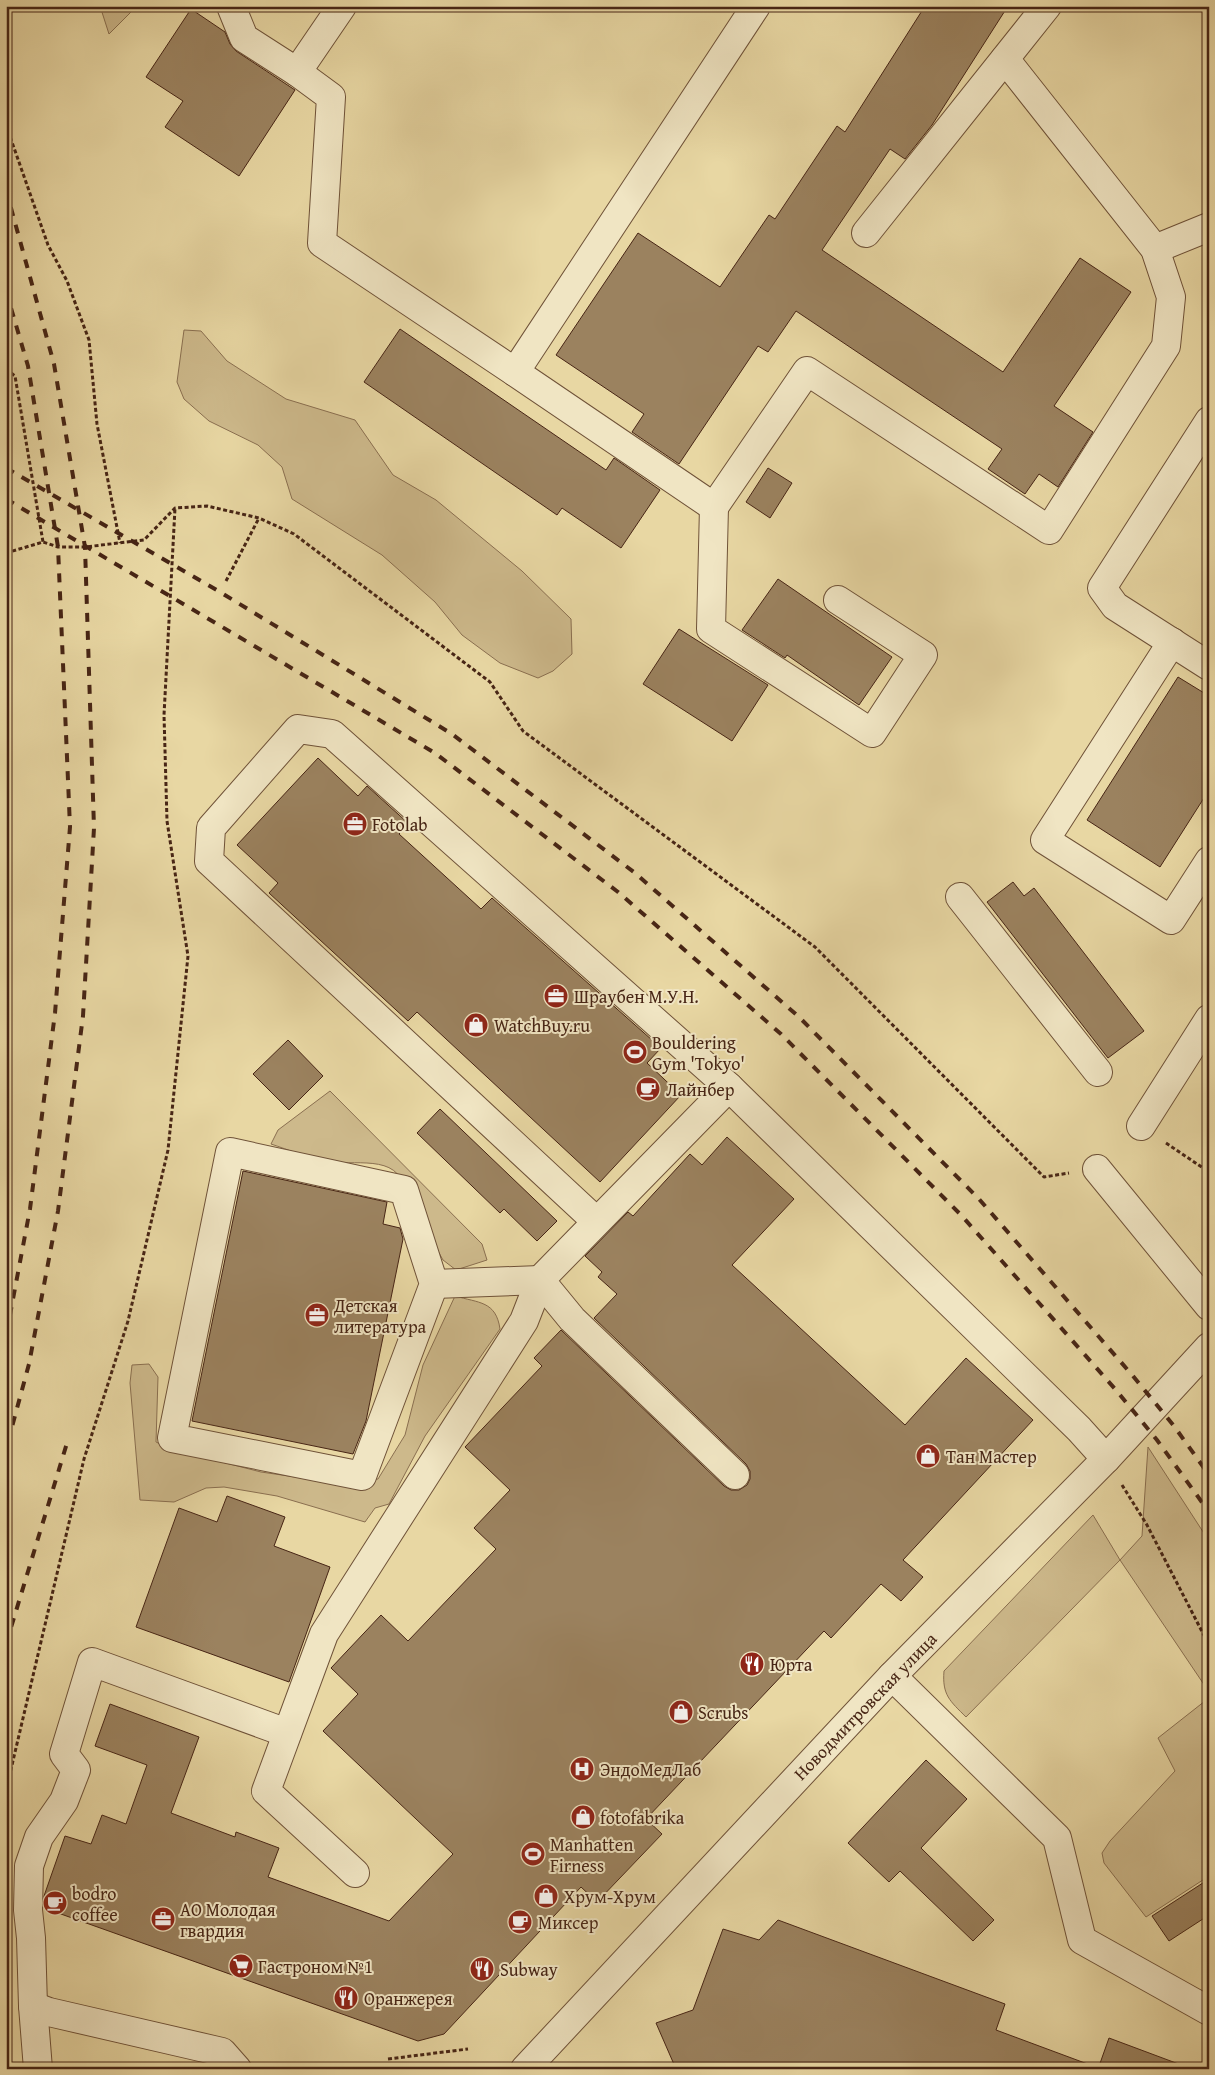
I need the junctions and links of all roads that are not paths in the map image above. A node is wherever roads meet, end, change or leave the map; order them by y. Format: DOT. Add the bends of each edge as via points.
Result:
graph roads {
  1 [pos="231,6"];
  2 [pos="342,6"];
  3 [pos="756,6"];
  4 [pos="1047,6"];
  5 [pos="1005,59"];
  6 [pos="297,72"];
  7 [pos="1209,227"];
  8 [pos="866,234"];
  9 [pos="1155,249"];
  10 [pos="515,372"];
  11 [pos="1209,421"];
  12 [pos="714,507"];
  13 [pos="838,600"];
  14 [pos="1172,642"];
  15 [pos="1209,666"];
  16 [pos="1209,861"];
  17 [pos="960,897"];
  18 [pos="1209,1019"];
  19 [pos="1098,1072"];
  20 [pos="729,1087"];
  21 [pos="1141,1126"];
  22 [pos="1097,1169"];
  23 [pos="596,1222"];
  24 [pos="540,1280"];
  25 [pos="434,1284"];
  26 [pos="1209,1306"];
  27 [pos="1209,1347"];
  28 [pos="1106,1459"];
  29 [pos="735,1475"];
  30 [pos="892,1676"];
  31 [pos="288,1733"];
  32 [pos="355,1873"];
  33 [pos="33,2006"];
  34 [pos="1209,2011"];
  35 [pos="38,2069"];
  36 [pos="237,2069"];
  37 [pos="525,2069"];
  1 -- 6 [label="street" via="244,38"];
  2 -- 6 [label="street"];
  3 -- 10 [label="street"];
  4 -- 5 [label="street"];
  5 -- 8 [label="street"];
  5 -- 9 [label="street"];
  6 -- 10 [label="street" via="331,97 322,243"];
  7 -- 9 [label="street"];
  9 -- 12 [label="street" via="1171,297 1166,346 1048,530 807,371"];
  10 -- 12 [label="street"];
  11 -- 14 [label="street" via="1102,588 1115,606"];
  12 -- 13 [label="street" via="711,630 872,734 923,655"];
  14 -- 15 [label="street"];
  14 -- 16 [label="street" via="1046,840 1171,920"];
  17 -- 19 [label="street"];
  18 -- 21 [label="street"];
  20 -- 23 [label="street"];
  20 -- 23 [label="street" via="332,734 298,729 211,828 209,861"];
  20 -- 28 [label="street" via="1080,1429"];
  22 -- 26 [label="street"];
  23 -- 24 [label="street"];
  24 -- 25 [label="street"];
  24 -- 29 [label="street" via="572,1319"];
  24 -- 31 [label="street" via="524,1321 324,1634"];
  25 -- 25 [label="street" via="362,1476 172,1438 230,1152 404,1190"];
  27 -- 28 [label="street, Новодмитровская улица"];
  28 -- 30 [label="street, Новодмитровская улица"];
  30 -- 34 [label="street" via="1057,1838 1082,1940"];
  30 -- 37 [label="street, Новодмитровская улица"];
  31 -- 32 [label="street" via="266,1791"];
  31 -- 33 [label="street" via="92,1662 64,1754 76,1770 64,1801 39,1838 29,1866"];
  33 -- 35 [label="street"];
  33 -- 36 [label="street" via="222,2052"];
}
